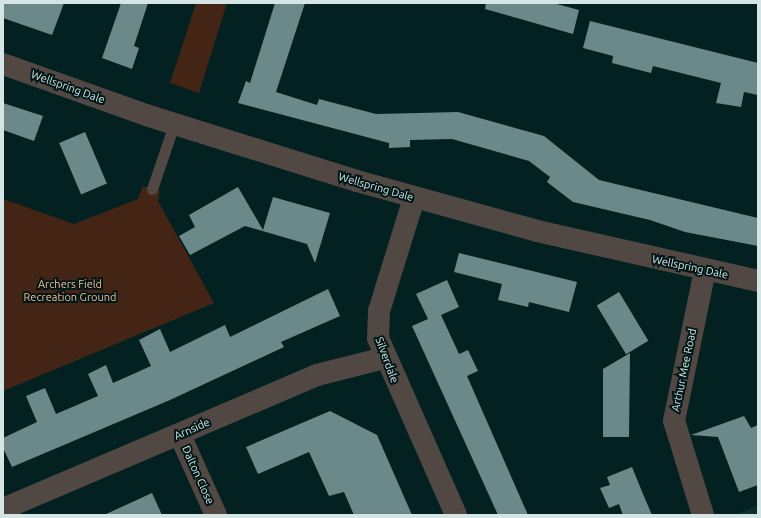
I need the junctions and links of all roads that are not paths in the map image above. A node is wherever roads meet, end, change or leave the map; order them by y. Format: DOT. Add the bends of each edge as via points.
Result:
graph roads {
  1 [pos="3,64"];
  2 [pos="174,124"];
  3 [pos="152,189"];
  4 [pos="414,198"];
  5 [pos="705,270"];
  6 [pos="758,281"];
  7 [pos="384,358"];
  8 [pos="180,434"];
  9 [pos="3,509"];
  10 [pos="216,515"];
  11 [pos="456,515"];
  12 [pos="703,515"];
  1 -- 2 [label="street, Wellspring Dale"];
  2 -- 3 [label="lane"];
  2 -- 4 [label="street, Wellspring Dale"];
  4 -- 5 [label="street, Wellspring Dale" via="537,232"];
  4 -- 7 [label="street, Silverdale" via="377,319"];
  5 -- 6 [label="street, Wellspring Dale"];
  5 -- 12 [label="street, Arthur Mee Road" via="674,421"];
  7 -- 8 [label="street, Arnside" via="317,374"];
  7 -- 11 [label="street, Silverdale" via="419,427"];
  8 -- 9 [label="street, Arnside"];
  8 -- 10 [label="street, Dalton Close"];
}
